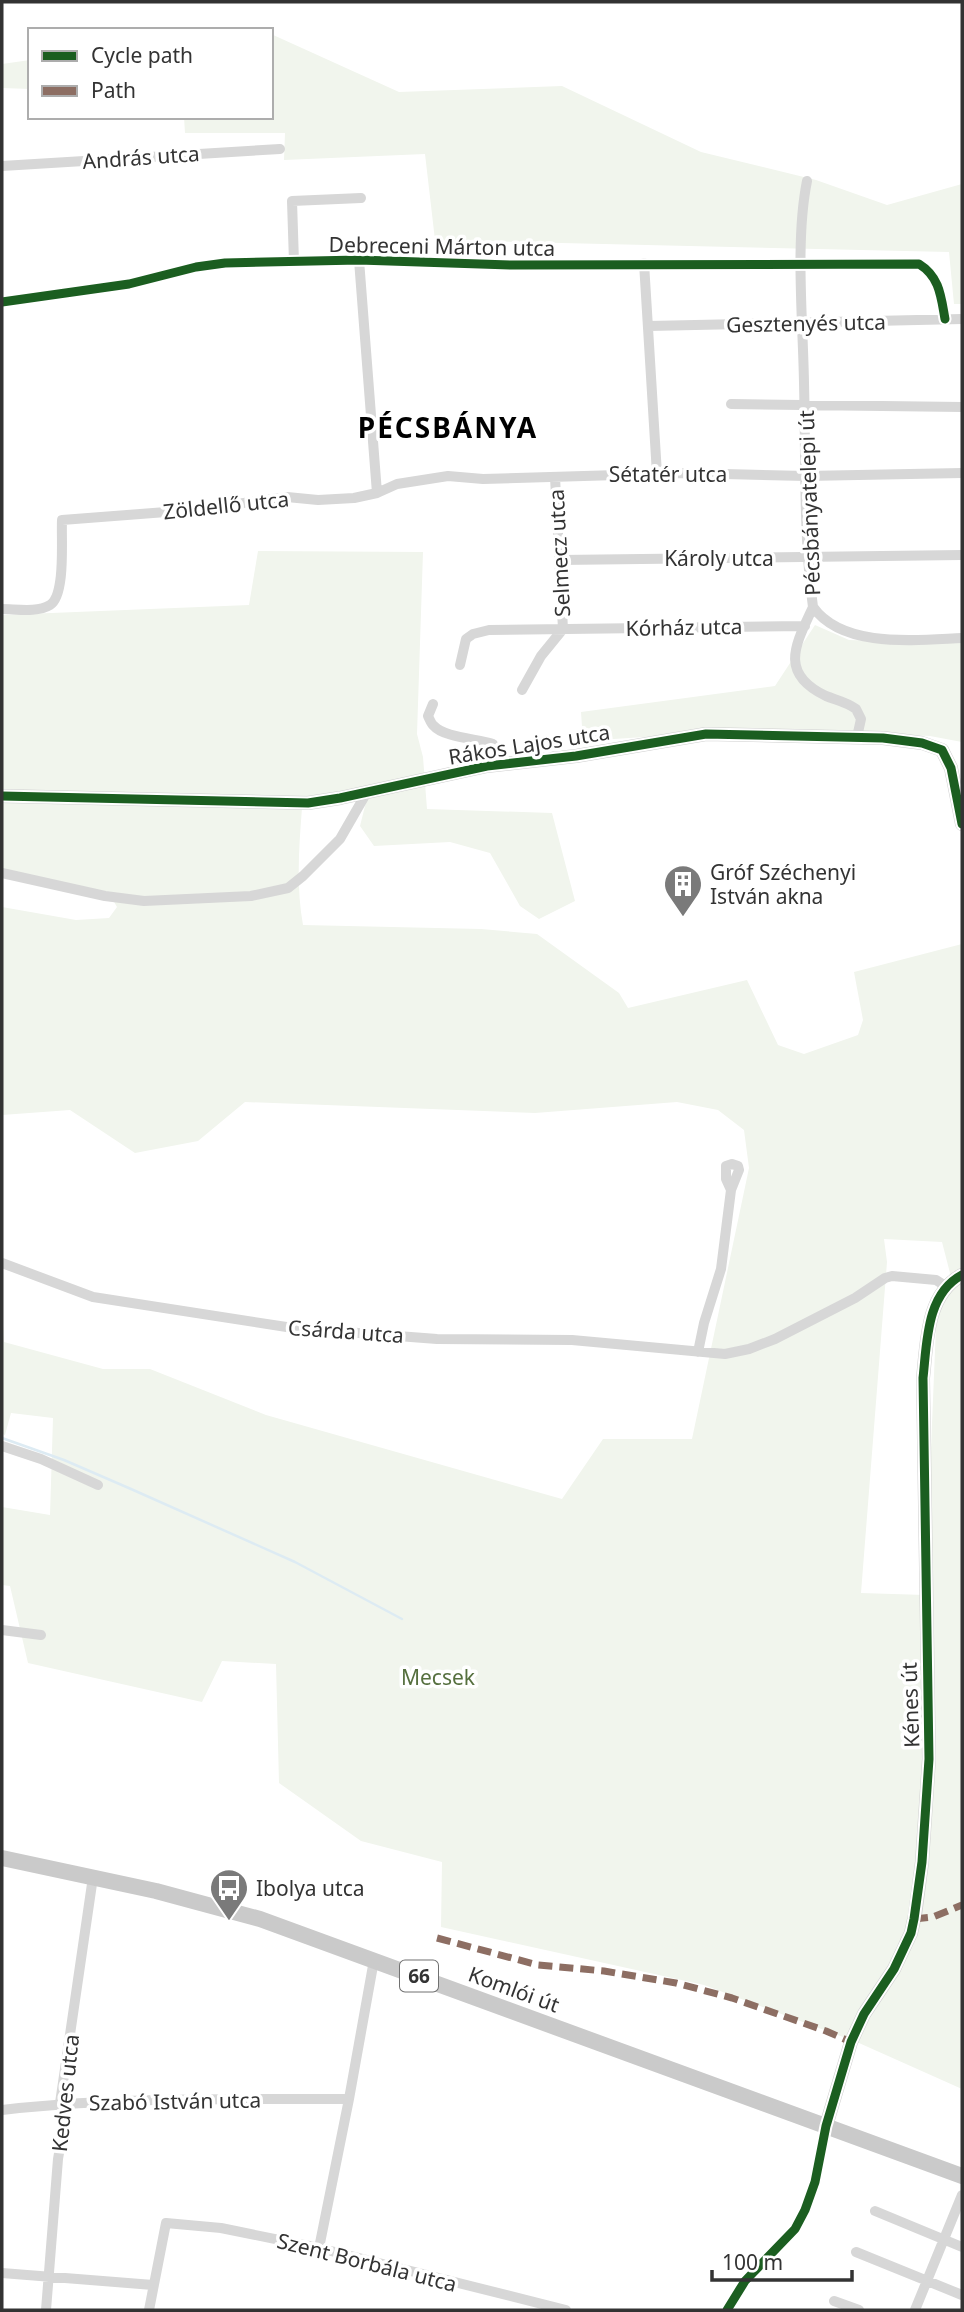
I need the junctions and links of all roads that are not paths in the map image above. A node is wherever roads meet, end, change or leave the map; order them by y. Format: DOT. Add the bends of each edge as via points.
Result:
graph roads {
  1 [pos="279,149"];
  2 [pos="2,166"];
  3 [pos="807,181"];
  4 [pos="361,198"];
  5 [pos="359,260"];
  6 [pos="294,262"];
  7 [pos="644,263"];
  8 [pos="802,264"];
  9 [pos="2,302"];
  10 [pos="945,319"];
  11 [pos="962,319"];
  12 [pos="803,324"];
  13 [pos="649,326"];
  14 [pos="731,404"];
  15 [pos="805,405"];
  16 [pos="962,407"];
  17 [pos="962,473"];
  18 [pos="657,474"];
  19 [pos="555,477"];
  20 [pos="806,477"];
  21 [pos="377,493"];
  22 [pos="962,555"];
  23 [pos="810,558"];
  24 [pos="560,560"];
  25 [pos="813,607"];
  26 [pos="2,609"];
  27 [pos="805,626"];
  28 [pos="563,629"];
  29 [pos="962,638"];
  30 [pos="460,665"];
  31 [pos="522,690"];
  32 [pos="433,704"];
  33 [pos="857,737"];
  34 [pos="497,765"];
  35 [pos="367,792"];
  36 [pos="2,796"];
  37 [pos="962,824"];
  38 [pos="2,873"];
  39 [pos="731,1190"];
  40 [pos="2,1263"];
  41 [pos="962,1275"];
  42 [pos="947,1287"];
  43 [pos="698,1352"];
  44 [pos="2,1446"];
  45 [pos="97,1485"];
  46 [pos="2,1630"];
  47 [pos="41,1635"];
  48 [pos="2,1858"];
  49 [pos="93,1877"];
  50 [pos="374,1960"];
  51 [pos="349,2099"];
  52 [pos="60,2103"];
  53 [pos="2,2110"];
  54 [pos="826,2126"];
  55 [pos="962,2176"];
  56 [pos="962,2195"];
  57 [pos="875,2211"];
  58 [pos="945,2239"];
  59 [pos="962,2247"];
  60 [pos="319,2248"];
  61 [pos="856,2252"];
  62 [pos="2,2273"];
  63 [pos="48,2277"];
  64 [pos="927,2280"];
  65 [pos="153,2285"];
  66 [pos="962,2295"];
  67 [pos="834,2301"];
  68 [pos="46,2310"];
  69 [pos="149,2310"];
  70 [pos="566,2310"];
  71 [pos="727,2310"];
  72 [pos="859,2310"];
  73 [pos="915,2310"];
  1 -- 2 [label="street, András utca"];
  3 -- 8 [label="street, Pécsbányatelepi út"];
  4 -- 6 [label="street" via="292,201"];
  5 -- 6 [label="street, Debreceni Márton utca"];
  5 -- 7 [label="street, Debreceni Márton utca"];
  5 -- 21 [label="street"];
  6 -- 9 [label="street, Debreceni Márton utca" via="225,263 152,280"];
  7 -- 8 [label="street, Debreceni Márton utca"];
  7 -- 13 [label="street"];
  8 -- 10 [label="street, Debreceni Márton utca" via="919,264 938,284"];
  8 -- 12 [label="street, Pécsbányatelepi út"];
  10 -- 11 [label="street, Gesztenyés utca"];
  10 -- 12 [label="street, Gesztenyés utca"];
  12 -- 13 [label="street, Gesztenyés utca"];
  12 -- 15 [label="street, Pécsbányatelepi út"];
  13 -- 18 [label="street"];
  14 -- 15 [label="street"];
  15 -- 16 [label="street"];
  15 -- 20 [label="street, Pécsbányatelepi út"];
  17 -- 20 [label="street, Sétatér utca"];
  18 -- 19 [label="street, Sétatér utca"];
  18 -- 20 [label="street, Sétatér utca"];
  19 -- 21 [label="street, Sétatér utca" via="448,476 397,484"];
  19 -- 24 [label="street, Selmecz utca"];
  20 -- 23 [label="street, Pécsbányatelepi út"];
  21 -- 26 [label="street, Zöldellő utca" via="318,500 287,496 192,510 62,520 55,601 30,610"];
  22 -- 23 [label="street, Károly utca"];
  23 -- 24 [label="street, Károly utca"];
  23 -- 25 [label="street, Pécsbányatelepi út"];
  24 -- 28 [label="street, Selmecz utca"];
  25 -- 27 [label="street"];
  25 -- 29 [label="street, Pécsbányatelepi út" via="841,631 866,637"];
  27 -- 28 [label="street, Kórház utca"];
  27 -- 33 [label="street" via="794,650 797,671 814,689 856,709 861,719"];
  28 -- 30 [label="street, Selmecz utca" via="473,634 466,639"];
  28 -- 31 [label="street, Selmecz utca"];
  32 -- 34 [label="street" via="428,716 434,728 493,744"];
  33 -- 34 [label="street, Rákos Lajos utca" via="706,734"];
  33 -- 37 [label="street, Rákos Lajos utca" via="910,741 942,750 951,768"];
  34 -- 35 [label="street, Rákos Lajos utca"];
  35 -- 36 [label="street, Rákos Lajos utca" via="310,803"];
  35 -- 38 [label="street" via="340,839 288,888 251,896 144,901"];
  39 -- 43 [label="street" via="720,1269"];
  40 -- 43 [label="street, Csárda utca" via="93,1297 292,1328 437,1339 572,1340"];
  41 -- 42 [label="street, Kénes út"];
  42 -- 43 [label="street, Csárda utca" via="936,1280 884,1278 775,1339 726,1354"];
  42 -- 54 [label="street, Kénes út" via="933,1314 923,1378 929,1759 915,1915 894,1969 853,2038"];
  44 -- 45 [label="street"];
  46 -- 47 [label="street"];
  48 -- 49 [label="main road, Komlói út / 66"];
  49 -- 50 [label="main road, Komlói út / 66" via="219,1907"];
  49 -- 52 [label="street, Kedves utca"];
  50 -- 51 [label="street"];
  50 -- 54 [label="main road, Komlói út / 66"];
  51 -- 52 [label="street, Szabó István utca"];
  51 -- 60 [label="street"];
  52 -- 53 [label="street, Szabó István utca"];
  52 -- 63 [label="street, Kedves utca" via="65,2119"];
  54 -- 55 [label="main road, Komlói út / 66"];
  54 -- 71 [label="street" via="815,2182 800,2219 745,2281"];
  56 -- 58 [label="street"];
  57 -- 58 [label="street"];
  58 -- 59 [label="street"];
  58 -- 64 [label="street"];
  60 -- 65 [label="street, Szent Borbála utca" via="221,2228 166,2223"];
  60 -- 70 [label="street, Szent Borbála utca"];
  61 -- 64 [label="street"];
  62 -- 63 [label="street"];
  63 -- 65 [label="street"];
  63 -- 68 [label="street, Kedves utca"];
  64 -- 66 [label="street"];
  64 -- 73 [label="street"];
  65 -- 69 [label="street"];
  67 -- 72 [label="street"];
}
